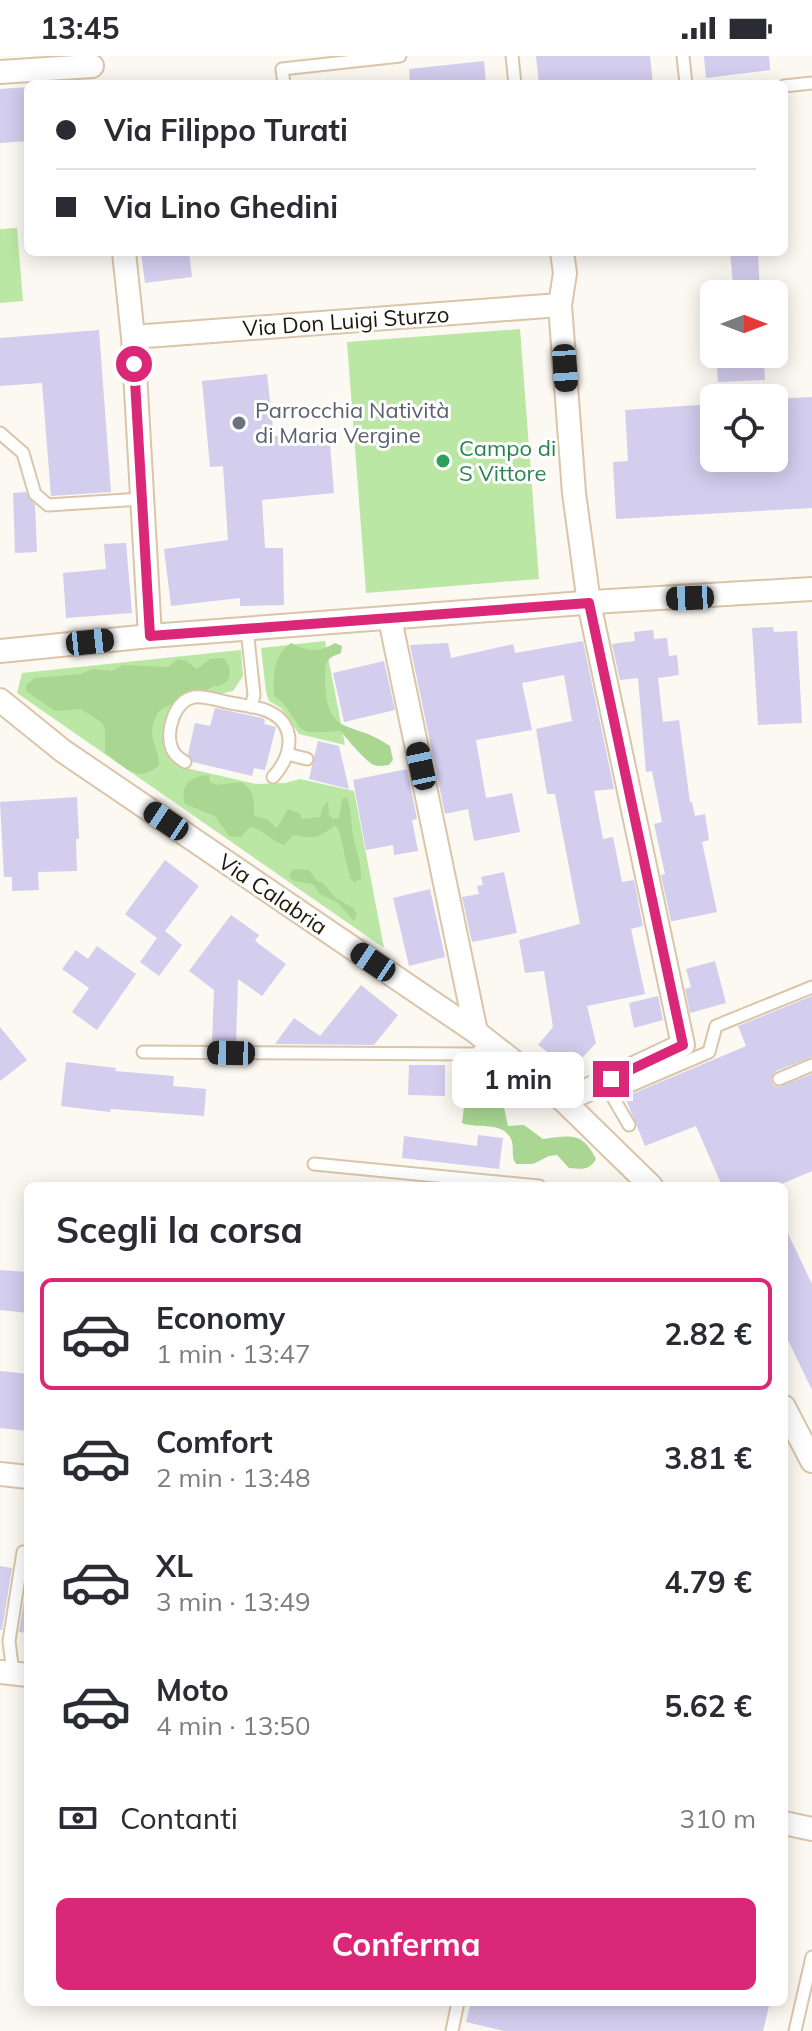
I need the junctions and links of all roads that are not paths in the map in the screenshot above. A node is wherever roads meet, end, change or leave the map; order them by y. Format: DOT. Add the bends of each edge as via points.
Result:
graph roads {
  1 [pos="400,56"];
  2 [pos="512,56"];
  3 [pos="683,56"];
  4 [pos="93,69"];
  5 [pos="0,72"];
  6 [pos="283,80"];
  7 [pos="515,80"];
  8 [pos="686,80"];
  9 [pos="812,83"];
  10 [pos="788,86"];
  11 [pos="124,256"];
  12 [pos="563,256"];
  13 [pos="560,305"];
  14 [pos="133,337"];
  15 [pos="0,433"];
  16 [pos="142,499"];
  17 [pos="812,589"];
  18 [pos="589,603"];
  19 [pos="390,619"];
  20 [pos="247,629"];
  21 [pos="150,636"];
  22 [pos="0,651"];
  23 [pos="0,700"];
  24 [pos="251,707"];
  25 [pos="287,754"];
  26 [pos="307,759"];
  27 [pos="185,762"];
  28 [pos="273,777"];
  29 [pos="812,987"];
  30 [pos="483,1037"];
  31 [pos="143,1052"];
  32 [pos="812,1065"];
  33 [pos="779,1079"];
  34 [pos="564,1101"];
  35 [pos="629,1125"];
  36 [pos="314,1164"];
  37 [pos="431,1181"];
  38 [pos="453,1182"];
  39 [pos="647,1182"];
  40 [pos="788,1422"];
  41 [pos="812,1461"];
  42 [pos="0,1474"];
  43 [pos="24,1477"];
  44 [pos="23,1552"];
  45 [pos="14,1674"];
  46 [pos="788,1824"];
  47 [pos="812,1829"];
  48 [pos="812,1957"];
  49 [pos="457,2006"];
  50 [pos="452,2031"];
  51 [pos="795,2031"];
  1 -- 6 [label="lane" via="282,69"];
  2 -- 7 [label="lane"];
  3 -- 8 [label="lane"];
  4 -- 5 [label="street"];
  9 -- 10 [label="lane"];
  11 -- 14 [label="street"];
  12 -- 13 [label="street"];
  13 -- 14 [label="street, Via Don Luigi Sturzo"];
  13 -- 18 [label="street" via="574,493"];
  14 -- 16 [label="street"];
  15 -- 16 [label="lane" via="23,453 35,494 48,505"];
  16 -- 21 [label="street"];
  17 -- 18 [label="street"];
  18 -- 19 [label="street"];
  18 -- 34 [label="street" via="683,1045"];
  19 -- 20 [label="street"];
  19 -- 30 [label="street"];
  20 -- 21 [label="street"];
  20 -- 24 [label="lane"];
  21 -- 22 [label="street"];
  23 -- 30 [label="street, Via Calabria" via="63,751"];
  24 -- 25 [label="lane" via="286,725"];
  24 -- 27 [label="lane" via="195,697 183,703 173,716 170,736 172,751"];
  25 -- 26 [label="lane"];
  25 -- 28 [label="lane"];
  29 -- 35 [label="lane" via="716,1026 709,1052 611,1094"];
  30 -- 31 [label="lane" via="475,1054"];
  30 -- 34 [label="street, Via Calabria"];
  32 -- 33 [label="lane"];
  34 -- 39 [label="street, Via Calabria"];
  36 -- 37 [label="lane"];
  37 -- 38 [label="lane"];
  40 -- 41 [label="street"];
  42 -- 43 [label="street"];
  44 -- 45 [label="lane" via="9,1641"];
  46 -- 47 [label="street"];
  48 -- 51 [label="lane"];
  49 -- 50 [label="lane"];
}
